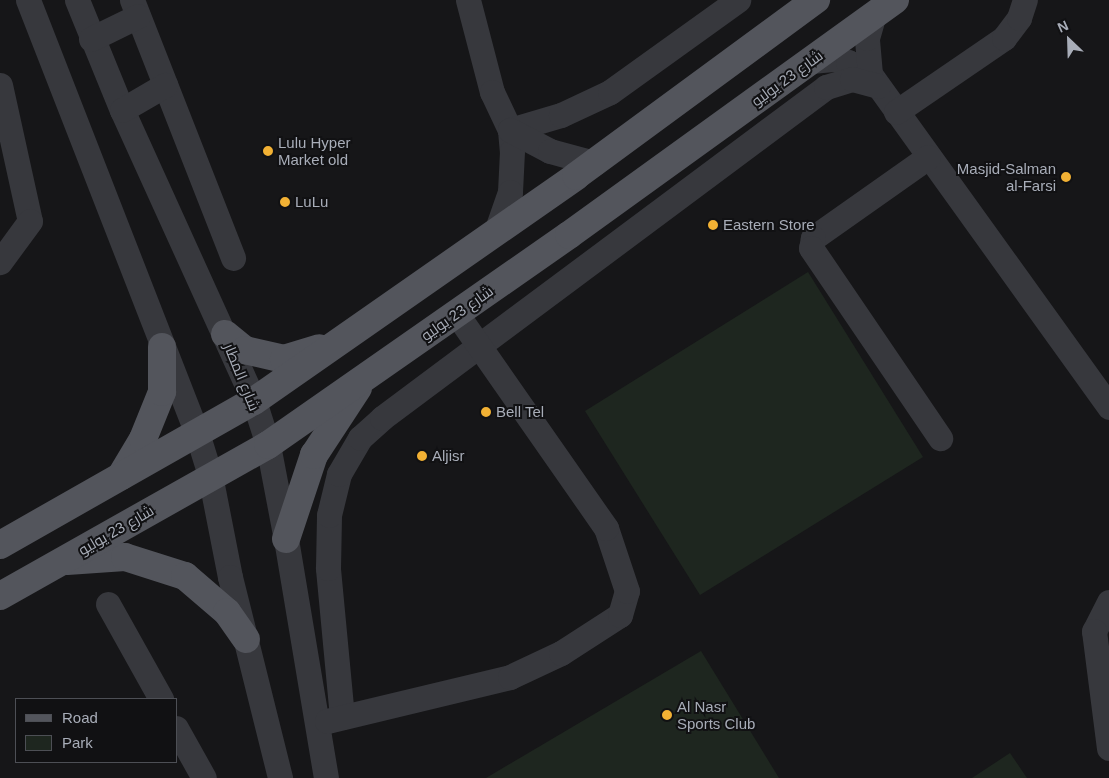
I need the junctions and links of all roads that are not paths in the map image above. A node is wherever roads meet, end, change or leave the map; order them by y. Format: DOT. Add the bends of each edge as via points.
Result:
graph roads {
  1 [pos="28,0"];
  2 [pos="77,0"];
  3 [pos="468,0"];
  4 [pos="738,0"];
  5 [pos="816,0"];
  6 [pos="1026,0"];
  7 [pos="885,7"];
  8 [pos="135,8"];
  9 [pos="91,38"];
  10 [pos="810,61"];
  11 [pos="874,80"];
  12 [pos="0,85"];
  13 [pos="165,85"];
  14 [pos="122,110"];
  15 [pos="896,112"];
  16 [pos="510,130"];
  17 [pos="928,157"];
  18 [pos="594,163"];
  19 [pos="496,232"];
  20 [pos="233,258"];
  21 [pos="1,261"];
  22 [pos="456,313"];
  23 [pos="225,334"];
  24 [pos="342,341"];
  25 [pos="478,346"];
  26 [pos="162,347"];
  27 [pos="365,377"];
  28 [pos="254,402"];
  29 [pos="1109,407"];
  30 [pos="197,433"];
  31 [pos="940,438"];
  32 [pos="268,445"];
  33 [pos="210,475"];
  34 [pos="121,476"];
  35 [pos="286,539"];
  36 [pos="0,545"];
  37 [pos="63,561"];
  38 [pos="0,596"];
  39 [pos="1109,602"];
  40 [pos="108,604"];
  41 [pos="246,639"];
  42 [pos="160,698"];
  43 [pos="1106,713"];
  44 [pos="342,718"];
  45 [pos="317,724"];
  46 [pos="178,732"];
  47 [pos="1109,748"];
  48 [pos="328,772"];
  49 [pos="204,778"];
  50 [pos="280,778"];
  1 -- 26 [label="street"];
  2 -- 9 [label="street, شارع المطار"];
  3 -- 16 [label="street" via="492,92"];
  4 -- 16 [label="street" via="610,92 561,115"];
  5 -- 18 [label="main road"];
  6 -- 15 [label="street" via="1019,18 1004,38"];
  7 -- 10 [label="main road, شارع 23 يوليو"];
  7 -- 11 [label="street" via="867,38"];
  8 -- 9 [label="street"];
  8 -- 13 [label="street"];
  9 -- 14 [label="street, شارع المطار"];
  10 -- 11 [label="street" via="836,59 854,64"];
  10 -- 22 [label="main road, شارع 23 يوليو"];
  11 -- 15 [label="street"];
  11 -- 25 [label="street" via="852,79 826,87"];
  12 -- 21 [label="street" via="30,221"];
  13 -- 14 [label="street"];
  13 -- 20 [label="street"];
  14 -- 23 [label="street, شارع المطار"];
  15 -- 17 [label="street"];
  16 -- 18 [label="street" via="550,151"];
  16 -- 19 [label="street" via="510,192"];
  17 -- 29 [label="street"];
  17 -- 31 [label="street" via="813,238 811,248"];
  18 -- 19 [label="main road"];
  19 -- 24 [label="main road"];
  22 -- 25 [label="street"];
  22 -- 27 [label="main road, شارع 23 يوليو"];
  23 -- 24 [label="main road" via="245,350 284,359"];
  23 -- 28 [label="street, شارع المطار"];
  24 -- 28 [label="main road"];
  25 -- 44 [label="street" via="360,438 339,474 329,515 328,568"];
  25 -- 44 [label="street" via="606,528 628,591 620,615 560,653 510,677"];
  26 -- 30 [label="street"];
  26 -- 34 [label="main road" via="162,392"];
  27 -- 32 [label="main road, شارع 23 يوليو"];
  27 -- 35 [label="main road" via="314,455"];
  28 -- 30 [label="main road"];
  28 -- 32 [label="street, شارع المطار"];
  30 -- 33 [label="street"];
  30 -- 34 [label="main road"];
  32 -- 33 [label="main road, شارع 23 يوليو"];
  32 -- 35 [label="street, شارع المطار"];
  33 -- 37 [label="main road, شارع 23 يوليو"];
  33 -- 41 [label="street"];
  34 -- 36 [label="main road"];
  35 -- 45 [label="street, شارع المطار"];
  37 -- 38 [label="main road, شارع 23 يوليو"];
  37 -- 41 [label="main road" via="126,557 185,576 227,612"];
  39 -- 43 [label="street" via="1094,631"];
  40 -- 42 [label="street"];
  41 -- 50 [label="street"];
  43 -- 47 [label="street"];
  44 -- 45 [label="street"];
  45 -- 48 [label="street, شارع المطار"];
  46 -- 49 [label="street"];
}
